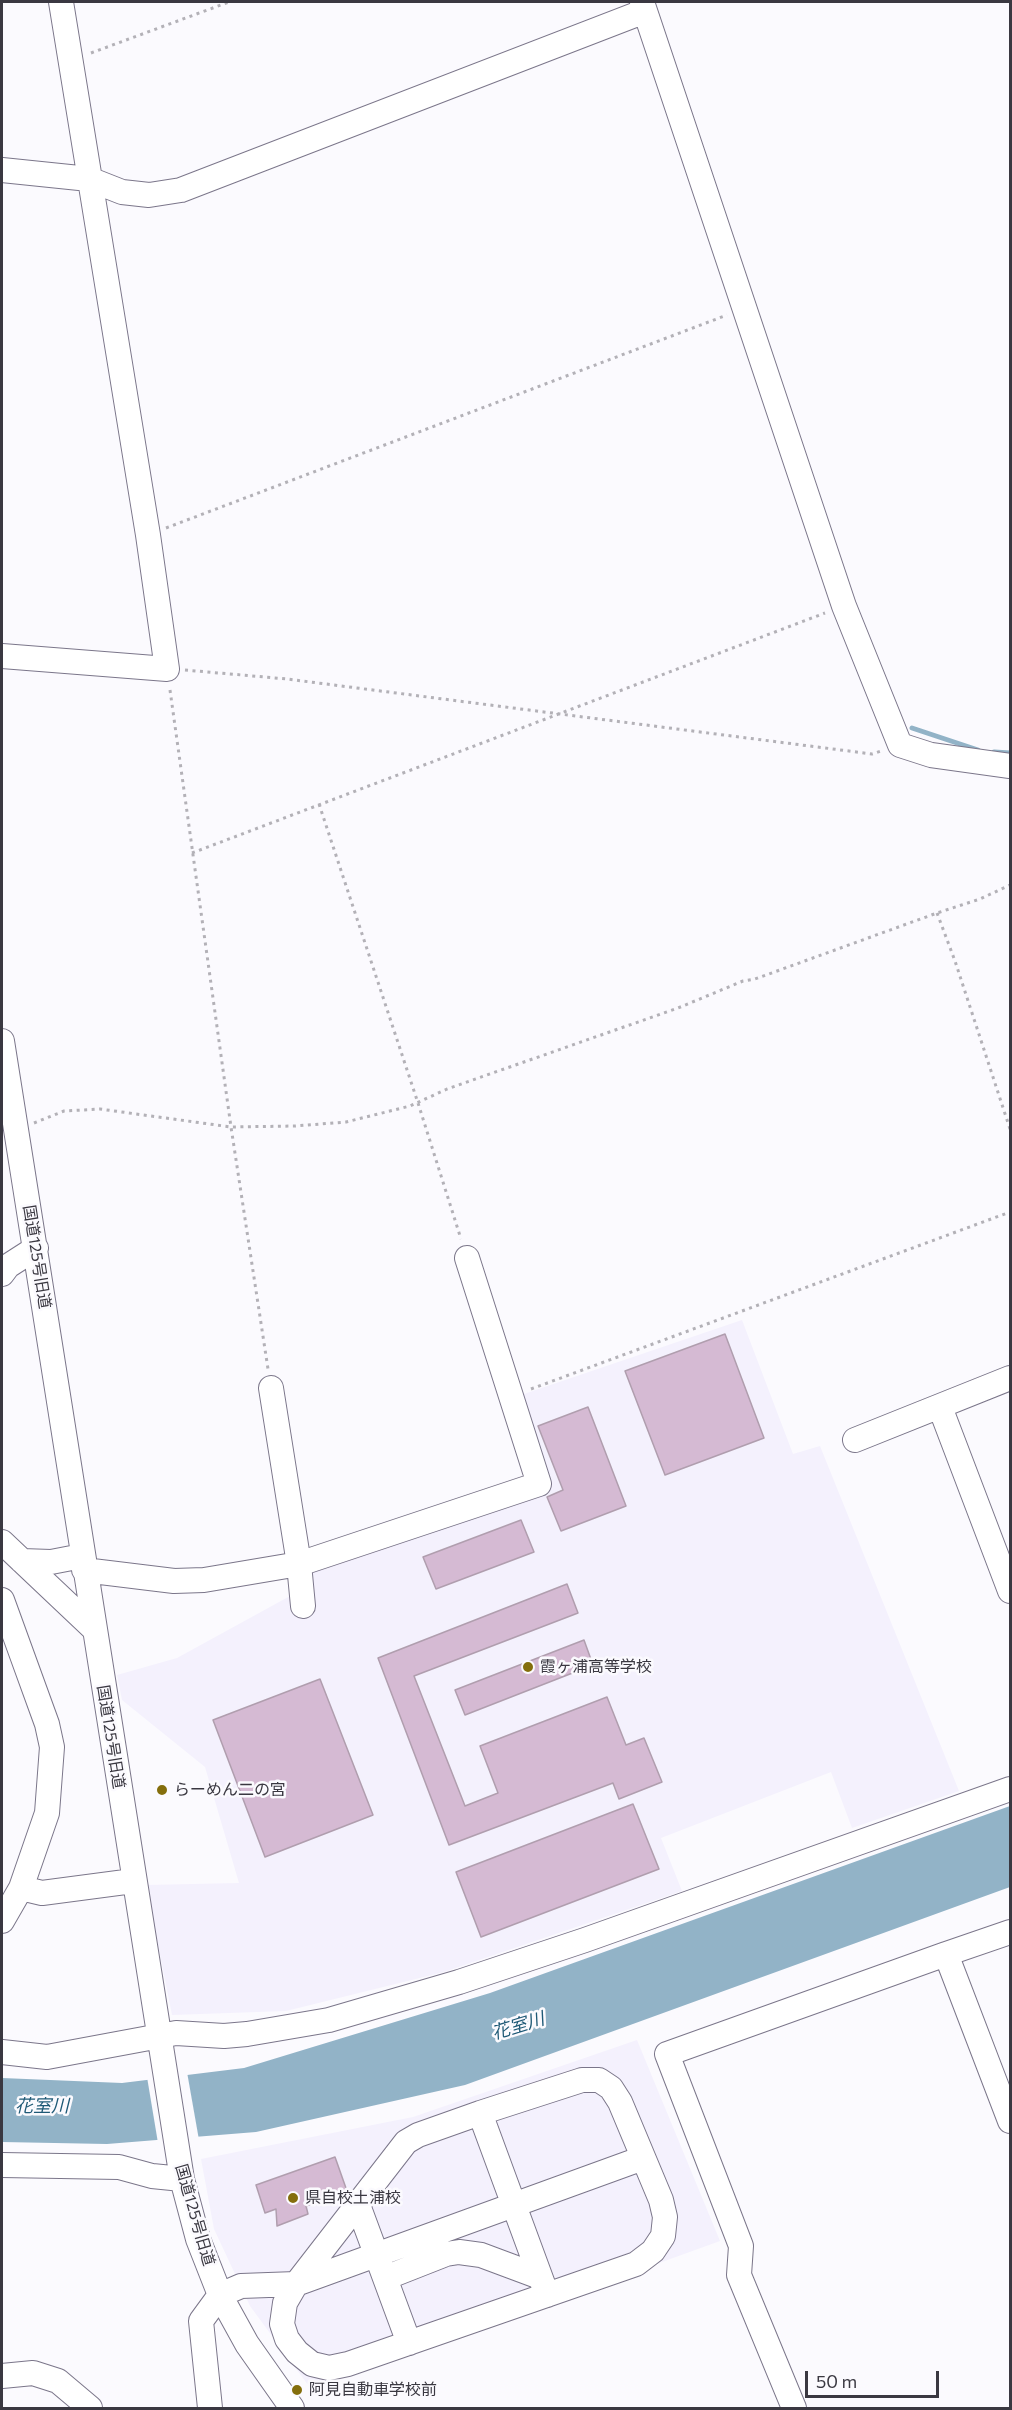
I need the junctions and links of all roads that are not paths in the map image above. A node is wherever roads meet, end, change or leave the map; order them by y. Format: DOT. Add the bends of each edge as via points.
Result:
graph roads {
  1 [pos="61,2"];
  2 [pos="644,6"];
  3 [pos="2,170"];
  4 [pos="89,179"];
  5 [pos="2,656"];
  6 [pos="1011,766"];
  7 [pos="2,1041"];
  8 [pos="5,1085"];
  9 [pos="36,1248"];
  10 [pos="466,1258"];
  11 [pos="2,1274"];
  12 [pos="1011,1378"];
  13 [pos="271,1389"];
  14 [pos="940,1407"];
  15 [pos="855,1440"];
  16 [pos="2,1542"];
  17 [pos="22,1561"];
  18 [pos="83,1563"];
  19 [pos="299,1564"];
  20 [pos="1011,1590"];
  21 [pos="2,1600"];
  22 [pos="303,1606"];
  23 [pos="93,1628"];
  24 [pos="1011,1789"];
  25 [pos="134,1881"];
  26 [pos="21,1888"];
  27 [pos="2,1921"];
  28 [pos="1011,1932"];
  29 [pos="945,1954"];
  30 [pos="160,2046"];
  31 [pos="2,2052"];
  32 [pos="480,2113"];
  33 [pos="1011,2121"];
  34 [pos="643,2158"];
  35 [pos="2,2164"];
  36 [pos="182,2179"];
  37 [pos="358,2205"];
  38 [pos="514,2205"];
  39 [pos="376,2255"];
  40 [pos="385,2278"];
  41 [pos="296,2284"];
  42 [pos="543,2286"];
  43 [pos="220,2295"];
  44 [pos="409,2343"];
  45 [pos="2,2376"];
  46 [pos="90,2409"];
  47 [pos="210,2409"];
  48 [pos="292,2409"];
  49 [pos="794,2409"];
  1 -- 4 [label="street"];
  2 -- 4 [label="street" via="181,190 149,195 122,192"];
  2 -- 6 [label="street" via="844,606 900,744 931,755"];
  3 -- 4 [label="street"];
  4 -- 5 [label="street" via="167,669"];
  7 -- 8 [label="street, 国道125号旧道"];
  8 -- 9 [label="street, 国道125号旧道"];
  9 -- 11 [label="street"];
  9 -- 18 [label="street, 国道125号旧道"];
  10 -- 19 [label="street" via="539,1484"];
  12 -- 14 [label="street"];
  13 -- 19 [label="street"];
  14 -- 15 [label="street"];
  14 -- 20 [label="street"];
  16 -- 17 [label="street"];
  17 -- 18 [label="street"];
  17 -- 23 [label="street"];
  18 -- 19 [label="street" via="174,1581 204,1580"];
  18 -- 23 [label="street, 国道125号旧道"];
  19 -- 22 [label="street"];
  21 -- 26 [label="street" via="52,1747 47,1814"];
  23 -- 25 [label="street, 国道125号旧道"];
  24 -- 30 [label="street" via="585,1940 380,2006 268,2032 224,2036 177,2033"];
  25 -- 26 [label="street" via="42,1893"];
  25 -- 30 [label="street, 国道125号旧道"];
  26 -- 27 [label="street"];
  28 -- 29 [label="street"];
  29 -- 33 [label="street"];
  29 -- 49 [label="street" via="666,2054 741,2246 739,2276"];
  30 -- 31 [label="street" via="47,2057"];
  30 -- 36 [label="street, 国道125号旧道"];
  32 -- 34 [label="street" via="566,2084 599,2080 611,2088 620,2102"];
  32 -- 37 [label="street" via="406,2142"];
  32 -- 38 [label="street"];
  34 -- 38 [label="street"];
  34 -- 42 [label="street" via="665,2217 663,2235 653,2252 636,2264"];
  35 -- 36 [label="street" via="119,2167"];
  36 -- 43 [label="street, 国道125号旧道" via="198,2239"];
  37 -- 39 [label="street"];
  37 -- 41 [label="street"];
  38 -- 39 [label="street"];
  38 -- 42 [label="street"];
  39 -- 40 [label="street"];
  39 -- 41 [label="street"];
  40 -- 42 [label="street" via="459,2252 481,2255"];
  40 -- 44 [label="street"];
  41 -- 43 [label="street" via="241,2286"];
  41 -- 44 [label="street" via="285,2303 282,2324 287,2339 312,2364 329,2368 348,2364"];
  42 -- 44 [label="street"];
  43 -- 47 [label="street" via="201,2321"];
  43 -- 48 [label="street, 国道125号旧道" via="252,2352"];
  45 -- 46 [label="street" via="33,2373 58,2381"];
}
